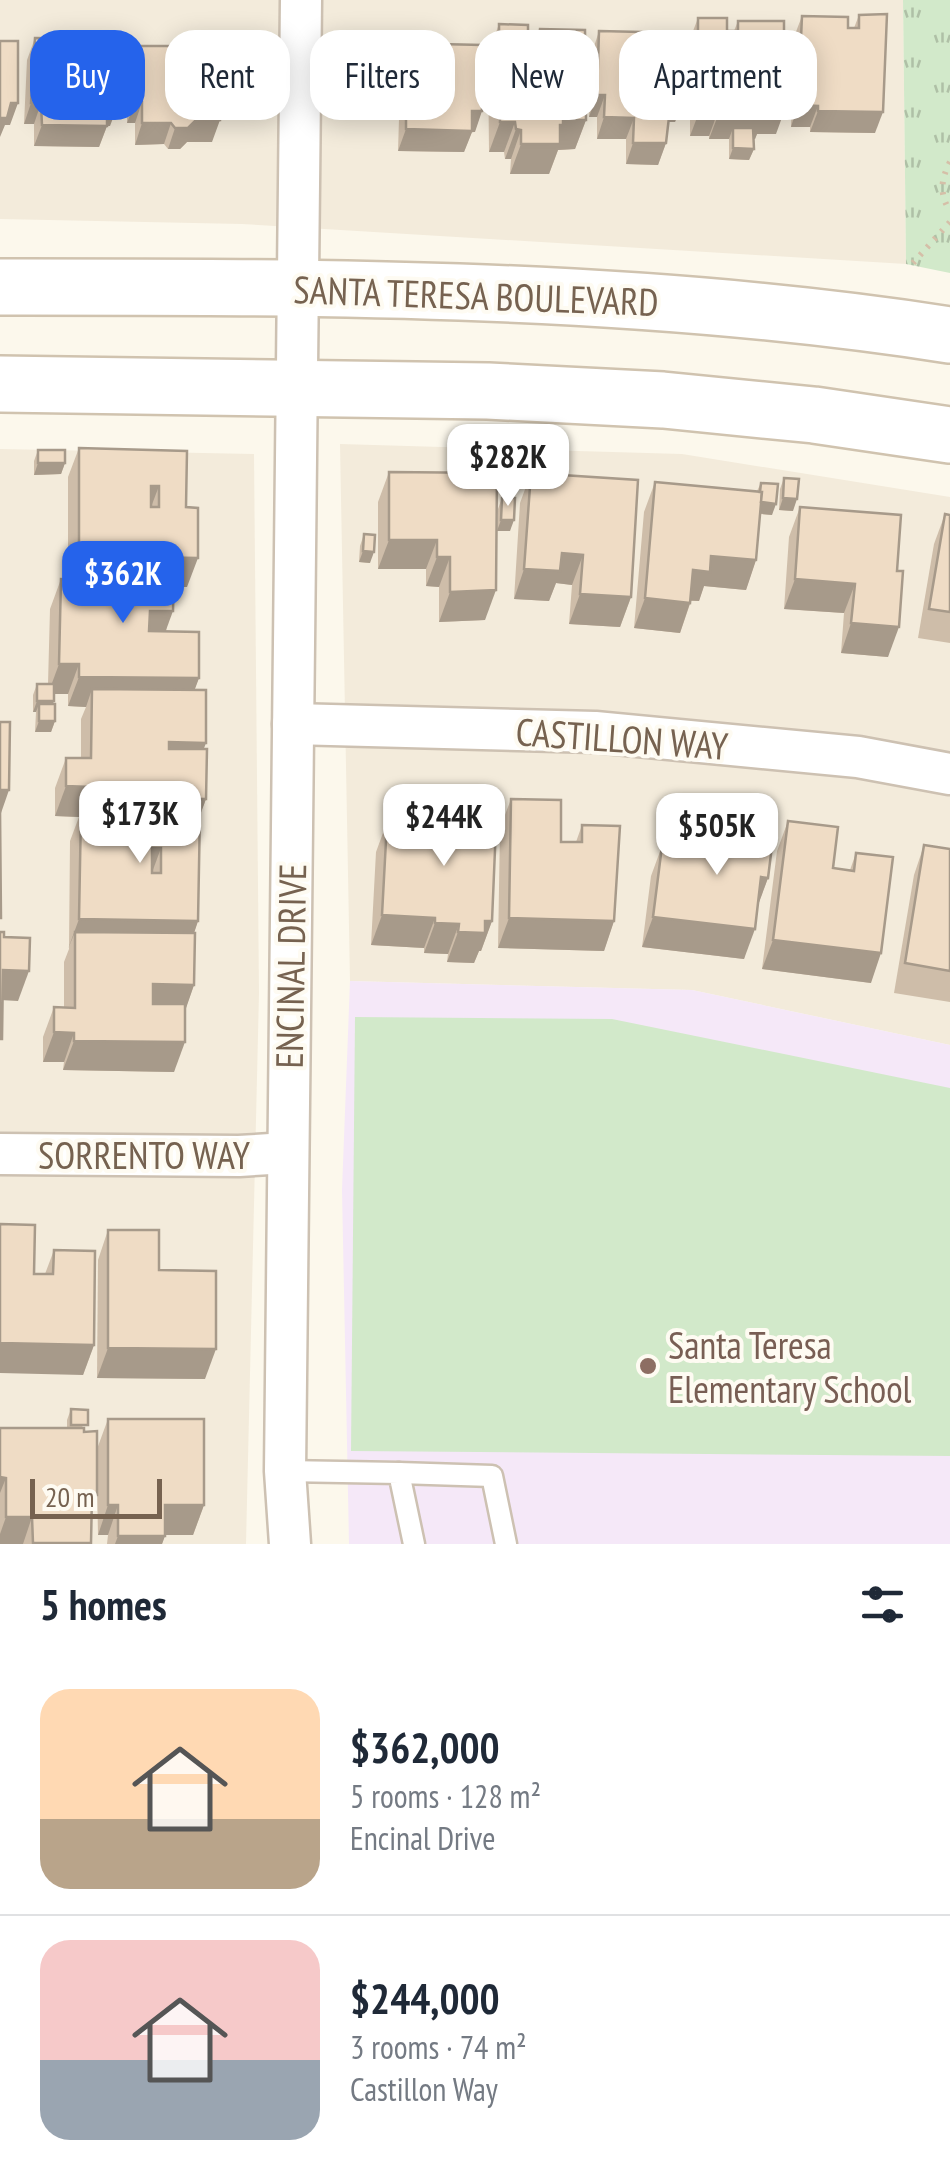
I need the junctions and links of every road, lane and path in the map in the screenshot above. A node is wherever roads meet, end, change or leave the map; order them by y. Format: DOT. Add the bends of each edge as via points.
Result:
graph roads {
  1 [pos="301,0"];
  2 [pos="950,162"];
  3 [pos="950,211"];
  4 [pos="950,222"];
  5 [pos="913,263"];
  6 [pos="0,287"];
  7 [pos="296,287"];
  8 [pos="950,335"];
  9 [pos="0,384"];
  10 [pos="295,388"];
  11 [pos="950,435"];
  12 [pos="293,724"];
  13 [pos="950,774"];
  14 [pos="287,1153"];
  15 [pos="0,1154"];
  16 [pos="285,1470"];
  17 [pos="399,1473"];
  18 [pos="290,1544"];
  19 [pos="414,1544"];
  20 [pos="506,1544"];
  1 -- 7 [label="street, ENCINAL DRIVE"];
  2 -- 3 [label="path" via="942,191"];
  4 -- 5 [label="path"];
  6 -- 7 [label="main road, SANTA TERESA BOULEVARD"];
  7 -- 8 [label="main road, SANTA TERESA BOULEVARD" via="659,301"];
  7 -- 10 [label="street, ENCINAL DRIVE"];
  9 -- 10 [label="main road"];
  10 -- 11 [label="main road" via="663,400"];
  10 -- 12 [label="street, ENCINAL DRIVE"];
  12 -- 13 [label="street, CASTILLON WAY" via="594,732 858,757"];
  12 -- 14 [label="street, ENCINAL DRIVE"];
  14 -- 15 [label="street, SORRENTO WAY"];
  14 -- 16 [label="street, ENCINAL DRIVE"];
  16 -- 17 [label="lane"];
  16 -- 18 [label="street, ENCINAL DRIVE"];
  17 -- 19 [label="lane"];
  17 -- 20 [label="lane" via="492,1476"];
}
